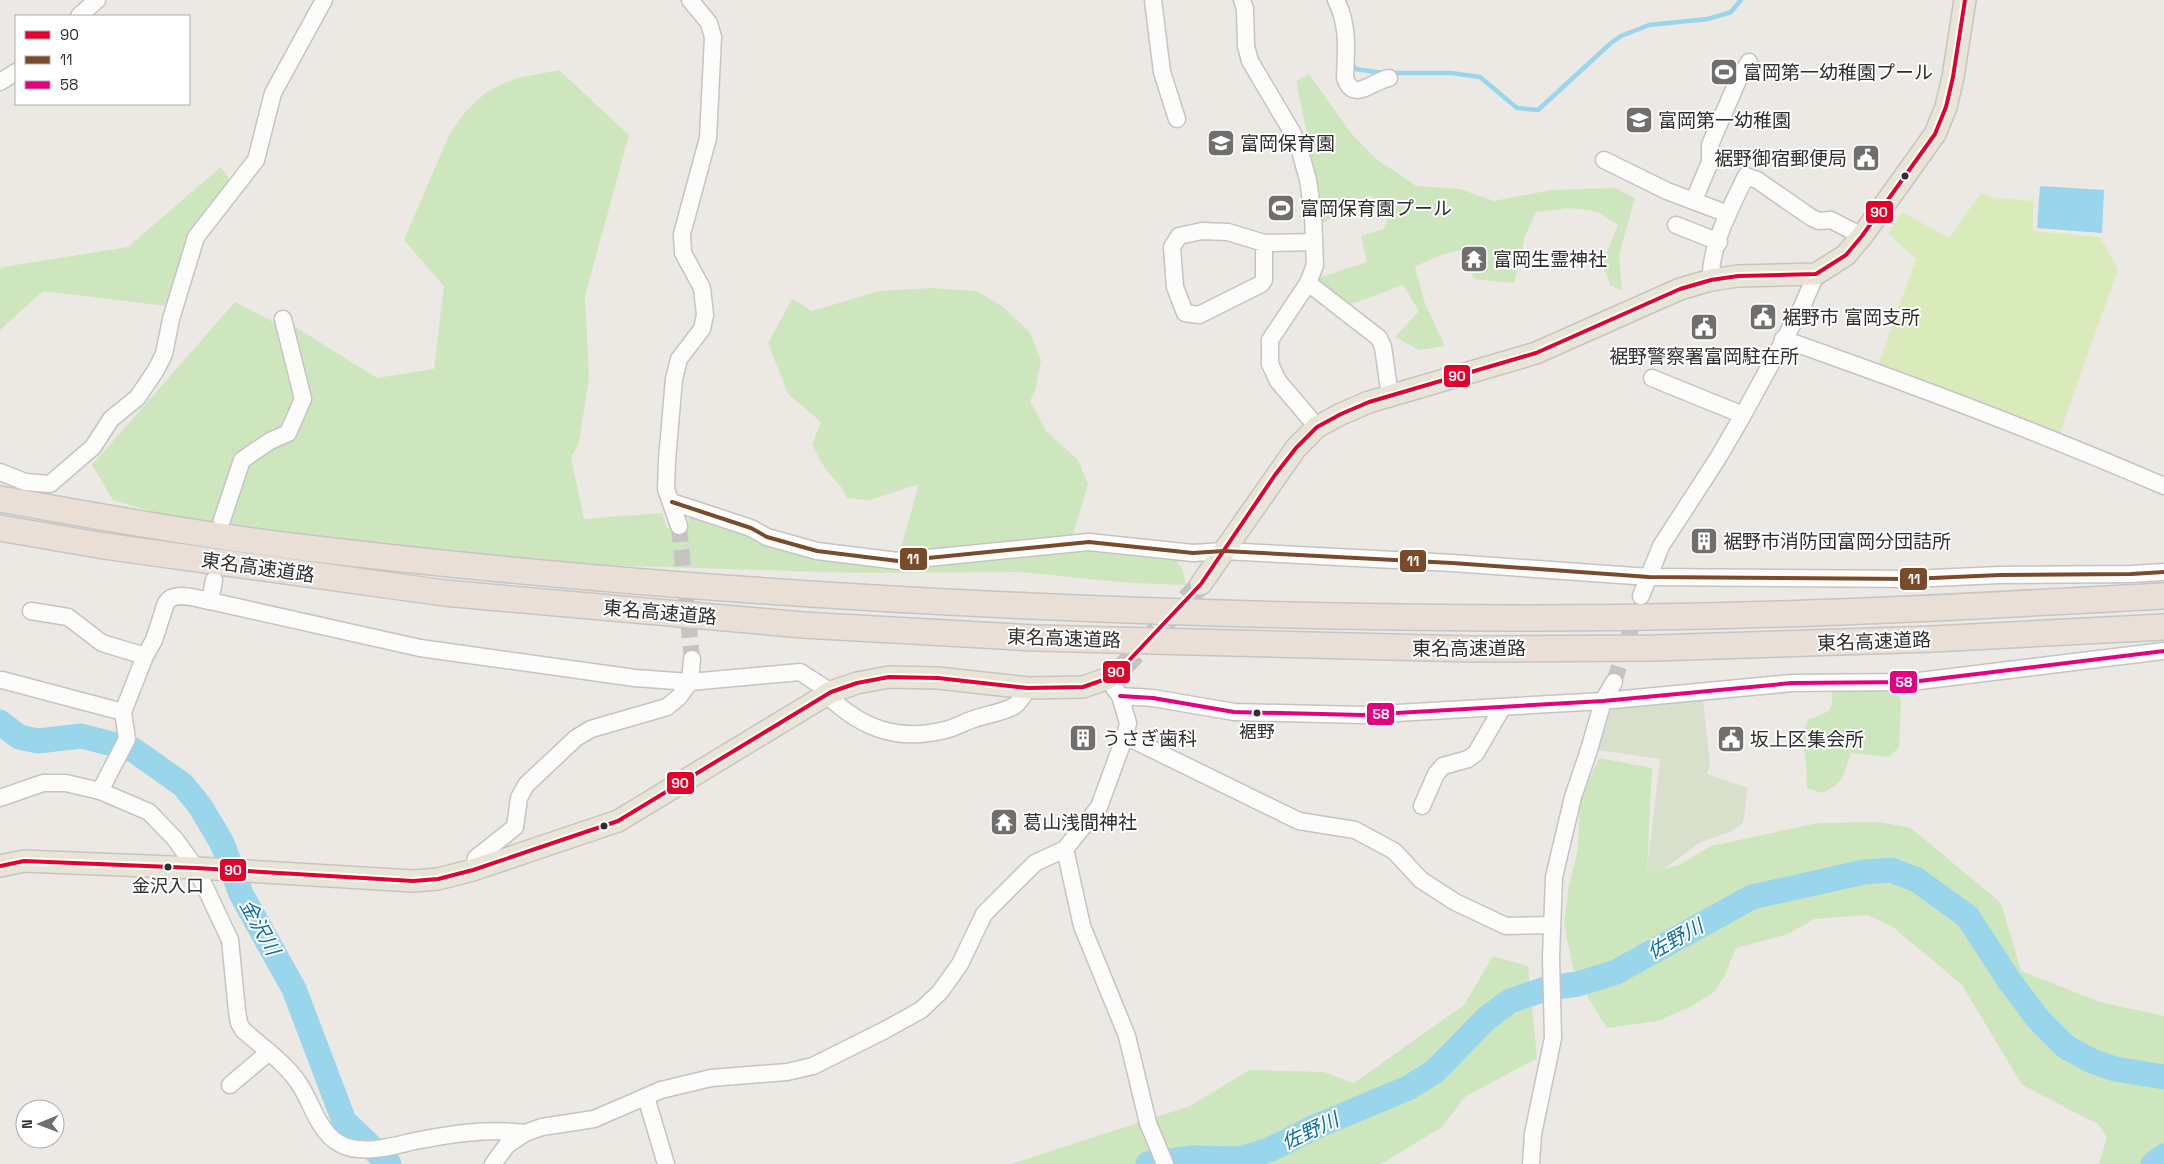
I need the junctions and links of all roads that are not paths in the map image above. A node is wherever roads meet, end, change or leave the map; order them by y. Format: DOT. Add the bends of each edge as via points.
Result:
graph roads {
  1 [pos="97,0"];
  2 [pos="324,0"];
  3 [pos="690,0"];
  4 [pos="1153,0"];
  5 [pos="1242,0"];
  6 [pos="1336,0"];
  7 [pos="1965,0"];
  8 [pos="81,15"];
  9 [pos="1749,62"];
  10 [pos="15,73"];
  11 [pos="1389,78"];
  12 [pos="0,82"];
  13 [pos="1177,119"];
  14 [pos="1604,160"];
  15 [pos="1694,200"];
  16 [pos="1728,214"];
  17 [pos="1676,226"];
  18 [pos="1862,236"];
  19 [pos="1314,242"];
  20 [pos="1719,242"];
  21 [pos="1264,243"];
  22 [pos="1816,274"];
  23 [pos="1711,280"];
  24 [pos="1308,283"];
  25 [pos="283,319"];
  26 [pos="1783,339"];
  27 [pos="1652,378"];
  28 [pos="1390,396"];
  29 [pos="1743,415"];
  30 [pos="1317,428"];
  31 [pos="0,472"];
  32 [pos="2164,486"];
  33 [pos="0,499"];
  34 [pos="672,502"];
  35 [pos="222,520"];
  36 [pos="679,526"];
  37 [pos="0,528"];
  38 [pos="1224,551"];
  39 [pos="2164,572"];
  40 [pos="1649,577"];
  41 [pos="214,580"];
  42 [pos="1201,584"];
  43 [pos="1641,596"];
  44 [pos="2164,596"];
  45 [pos="210,601"];
  46 [pos="31,611"];
  47 [pos="2164,627"];
  48 [pos="2164,652"];
  49 [pos="145,656"];
  50 [pos="692,659"];
  51 [pos="1113,674"];
  52 [pos="2,680"];
  53 [pos="690,682"];
  54 [pos="1614,682"];
  55 [pos="1028,688"];
  56 [pos="829,694"];
  57 [pos="1120,696"];
  58 [pos="1603,701"];
  59 [pos="1502,708"];
  60 [pos="124,712"];
  61 [pos="1125,736"];
  62 [pos="100,791"];
  63 [pos="3,793"];
  64 [pos="1422,806"];
  65 [pos="1065,849"];
  66 [pos="0,866"];
  67 [pos="196,868"];
  68 [pos="473,870"];
  69 [pos="1552,925"];
  70 [pos="268,1052"];
  71 [pos="230,1085"];
  72 [pos="646,1097"];
  73 [pos="525,1133"];
  74 [pos="493,1164"];
  75 [pos="666,1164"];
  76 [pos="1165,1164"];
  77 [pos="1531,1164"];
  1 -- 8 [label="street"];
  2 -- 31 [label="street" via="273,93 256,160 196,237 171,318 164,354 137,398 111,419 93,447 50,484 25,482"];
  3 -- 34 [label="street" via="709,23 713,37 708,138 682,234 682,253 702,288 705,315 702,329 679,359 674,379 666,489"];
  4 -- 13 [label="street" via="1162,72"];
  5 -- 19 [label="street" via="1250,61 1299,148 1314,215"];
  6 -- 11 [label="street" via="1346,32 1347,85 1351,89 1362,90 1380,79"];
  7 -- 18 [label="main road" via="1953,77 1935,134"];
  9 -- 15 [label="street" via="1710,145 1710,162"];
  10 -- 12 [label="street"];
  14 -- 15 [label="street" via="1667,191"];
  15 -- 16 [label="street"];
  16 -- 18 [label="street" via="1746,176 1812,218 1831,220"];
  16 -- 20 [label="street"];
  17 -- 20 [label="street"];
  18 -- 22 [label="main road" via="1846,255"];
  19 -- 21 [label="street"];
  19 -- 24 [label="street" via="1315,265"];
  20 -- 23 [label="street" via="1710,267"];
  21 -- 21 [label="street" via="1228,232 1179,236 1172,247 1175,287 1185,313 1199,315 1261,284 1264,280"];
  22 -- 23 [label="main road"];
  22 -- 26 [label="street"];
  23 -- 28 [label="main road" via="1680,289 1536,353"];
  24 -- 28 [label="street" via="1379,338"];
  24 -- 30 [label="street" via="1270,340 1269,354 1278,381"];
  25 -- 35 [label="street" via="303,399 288,433 242,460"];
  26 -- 29 [label="street"];
  26 -- 32 [label="street" via="2091,454"];
  27 -- 29 [label="street"];
  28 -- 30 [label="main road" via="1341,414"];
  29 -- 40 [label="street" via="1661,546"];
  30 -- 38 [label="main road" via="1275,475"];
  33 -- 44 [label="highway, 東名高速道路" via="285,545 473,566 735,590 1142,611 1504,618 1706,616 1929,609"];
  34 -- 36 [label="street"];
  34 -- 38 [label="street" via="751,528 767,537 817,551 898,561 1089,542 1193,553"];
  37 -- 47 [label="highway, 東名高速道路" via="124,549 444,593 803,625 1035,638 1472,649 1655,648"];
  38 -- 40 [label="street"];
  38 -- 42 [label="main road"];
  39 -- 40 [label="street" via="1910,579"];
  40 -- 43 [label="street"];
  41 -- 45 [label="street"];
  45 -- 49 [label="street" via="170,598"];
  45 -- 53 [label="street" via="420,648 635,678"];
  46 -- 49 [label="street" via="68,617 102,643"];
  48 -- 58 [label="street" via="1910,682 1792,683"];
  49 -- 60 [label="street"];
  50 -- 53 [label="street"];
  51 -- 55 [label="main road" via="1083,687"];
  51 -- 57 [label="street"];
  52 -- 60 [label="street"];
  53 -- 56 [label="street" via="800,672"];
  53 -- 68 [label="street" via="667,707 604,725 576,738 526,785 519,798 515,827 476,858"];
  54 -- 58 [label="street"];
  55 -- 56 [label="main road" via="938,678 888,677 857,683"];
  55 -- 56 [label="street" via="1015,706 946,730 913,733 878,729 844,712"];
  56 -- 68 [label="main road" via="618,821"];
  57 -- 59 [label="street" via="1153,698 1234,712 1362,715"];
  57 -- 61 [label="street" via="1128,724"];
  58 -- 59 [label="street"];
  58 -- 69 [label="street" via="1573,796 1554,877"];
  59 -- 64 [label="street" via="1476,753 1468,759 1443,766 1436,774"];
  60 -- 62 [label="street" via="127,739"];
  61 -- 65 [label="street" via="1099,807"];
  61 -- 69 [label="street" via="1299,821 1355,830 1394,851 1421,880 1455,902 1506,926"];
  62 -- 63 [label="street" via="66,783 43,783"];
  62 -- 67 [label="street" via="149,812 175,839"];
  65 -- 72 [label="street" via="1034,863 984,914 960,964 922,1010 813,1066 787,1072 711,1078 661,1090"];
  65 -- 76 [label="street" via="1082,926 1127,1036 1148,1123"];
  66 -- 67 [label="main road" via="24,861"];
  67 -- 68 [label="main road" via="413,881 438,879"];
  67 -- 70 [label="street" via="230,940 239,1023"];
  69 -- 77 [label="street" via="1553,1038 1533,1134"];
  70 -- 71 [label="street"];
  70 -- 73 [label="street" via="298,1082 326,1132 348,1148 381,1148 437,1137 500,1130"];
  72 -- 73 [label="street" via="594,1119"];
  72 -- 75 [label="street"];
  73 -- 74 [label="street" via="507,1145"];
}
